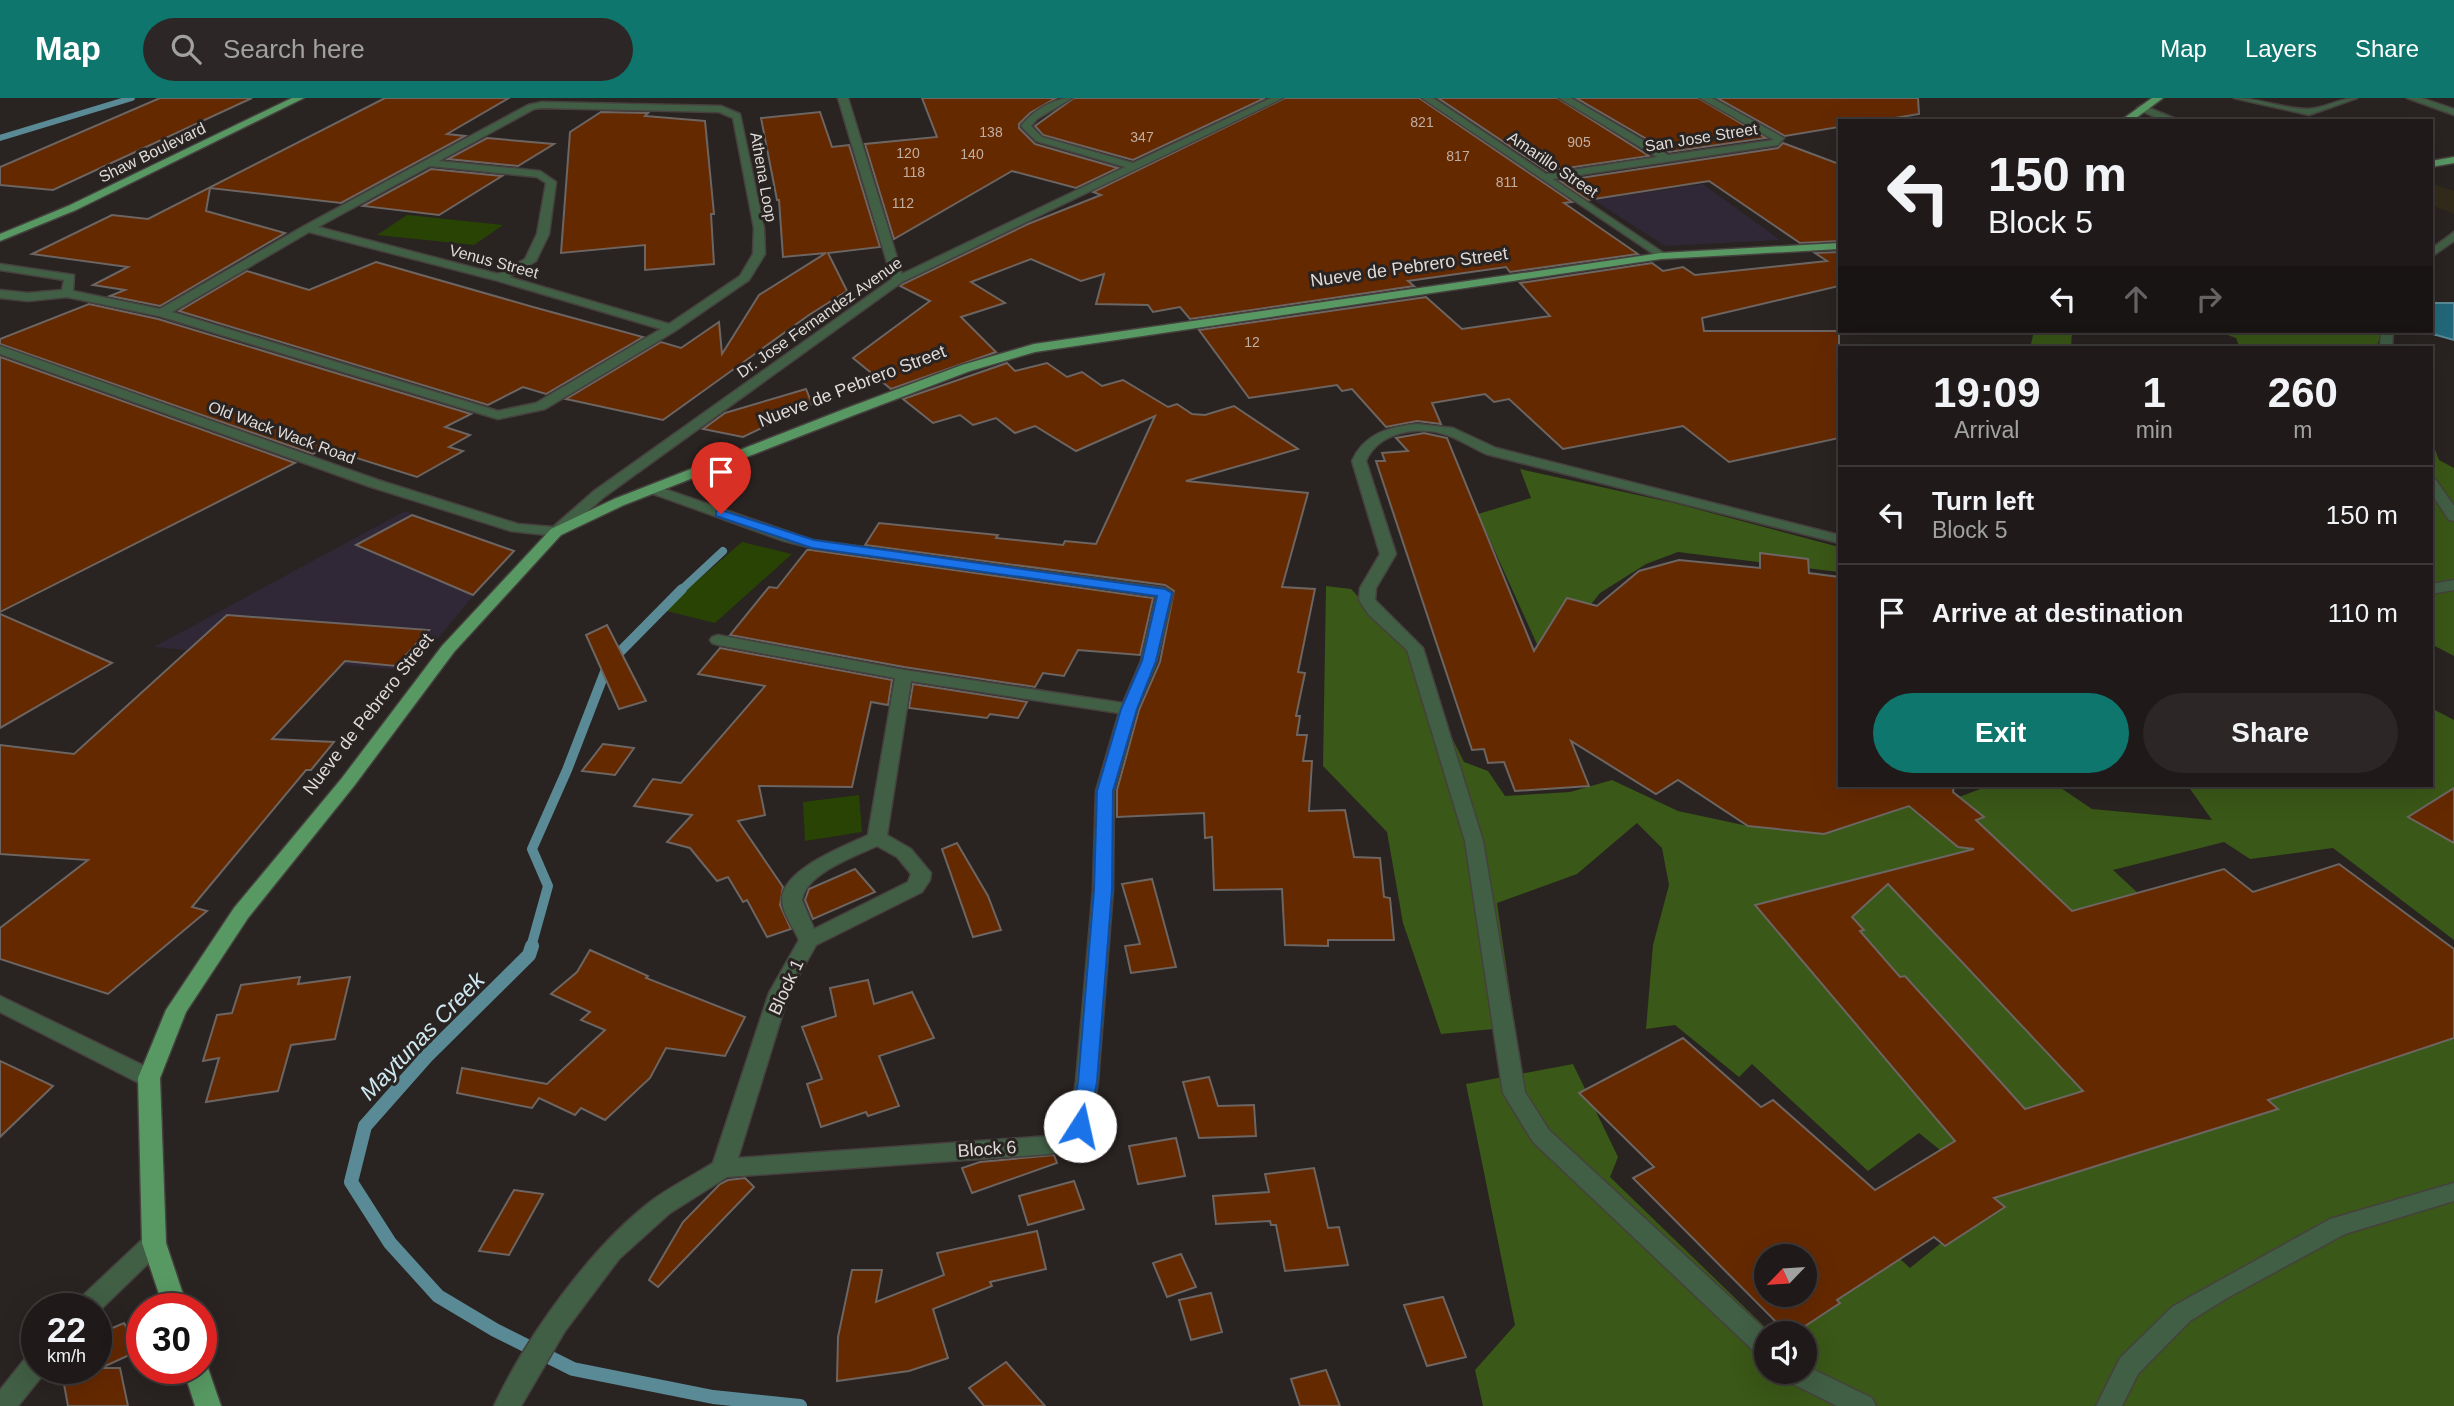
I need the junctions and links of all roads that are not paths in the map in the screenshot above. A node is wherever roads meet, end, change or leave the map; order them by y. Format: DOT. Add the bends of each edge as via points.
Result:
graph roads {
  1 [pos="299,98"];
  2 [pos="843,98"];
  3 [pos="1067,98"];
  4 [pos="1278,98"];
  5 [pos="1427,98"];
  6 [pos="1564,98"];
  7 [pos="1705,98"];
  8 [pos="2158,98"];
  9 [pos="2239,98"];
  10 [pos="2352,98"];
  11 [pos="2412,98"];
  12 [pos="2142,108"];
  13 [pos="2454,112"];
  14 [pos="2128,119"];
  15 [pos="2168,119"];
  16 [pos="1667,159"];
  17 [pos="2454,160"];
  18 [pos="430,163"];
  19 [pos="2433,164"];
  20 [pos="1135,167"];
  21 [pos="1543,177"];
  22 [pos="308,228"];
  23 [pos="19,232"];
  24 [pos="2454,236"];
  25 [pos="0,238"];
  26 [pos="0,245"];
  27 [pos="1838,246"];
  28 [pos="2433,252"];
  29 [pos="1661,256"];
  30 [pos="0,267"];
  31 [pos="499,278"];
  32 [pos="898,280"];
  33 [pos="67,292"];
  34 [pos="0,294"];
  35 [pos="162,313"];
  36 [pos="671,328"];
  37 [pos="0,350"];
  38 [pos="2433,487"];
  39 [pos="653,489"];
  40 [pos="2454,517"];
  41 [pos="556,531"];
  42 [pos="1838,539"];
  43 [pos="2454,585"];
  44 [pos="2433,589"];
  45 [pos="718,640"];
  46 [pos="904,675"];
  47 [pos="1129,709"];
  48 [pos="877,838"];
  49 [pos="809,940"];
  50 [pos="0,1003"];
  51 [pos="149,1078"];
  52 [pos="723,1168"];
  53 [pos="2454,1192"];
  54 [pos="154,1243"];
  55 [pos="102,1293"];
  56 [pos="171,1293"];
  57 [pos="1754,1335"];
  58 [pos="21,1383"];
  59 [pos="1817,1383"];
  60 [pos="200,1384"];
  61 [pos="511,1396"];
  62 [pos="3,1406"];
  63 [pos="208,1406"];
  64 [pos="1863,1406"];
  65 [pos="2109,1406"];
  1 -- 23 [label="main road, Shaw Boulevard"];
  2 -- 32 [label="street"];
  3 -- 20 [label="street" via="1034,117 1026,126 1031,133"];
  4 -- 20 [label="street, Dr. Jose Fernandez Avenue"];
  5 -- 21 [label="street, Amarillo Street"];
  6 -- 16 [label="street"];
  7 -- 16 [label="street, San Jose Street" via="1779,138 1778,142"];
  8 -- 12 [label="main road"];
  9 -- 10 [label="street" via="2309,112"];
  11 -- 13 [label="street"];
  12 -- 14 [label="main road"];
  12 -- 15 [label="street"];
  16 -- 21 [label="street, San Jose Street"];
  17 -- 19 [label="main road"];
  18 -- 22 [label="street, Athena Loop"];
  18 -- 31 [label="street" via="540,174 551,182 543,234 530,261"];
  18 -- 36 [label="street, Athena Loop" via="535,106 721,109 737,116 759,228 759,254 745,278"];
  20 -- 32 [label="street, Dr. Jose Fernandez Avenue"];
  21 -- 29 [label="street, Amarillo Street"];
  22 -- 31 [label="street, Venus Street"];
  22 -- 35 [label="street, Athena Loop"];
  23 -- 25 [label="main road, Shaw Boulevard"];
  23 -- 26 [label="main road, Shaw Boulevard"];
  24 -- 28 [label="street"];
  27 -- 29 [label="main road, Nueve de Pebrero Street"];
  29 -- 39 [label="main road, Nueve de Pebrero Street" via="1034,348 954,372"];
  30 -- 33 [label="street" via="70,277"];
  31 -- 36 [label="street, Venus Street"];
  32 -- 41 [label="street, Dr. Jose Fernandez Avenue" via="599,494"];
  33 -- 34 [label="street, Athena Loop" via="28,297"];
  33 -- 35 [label="street, Athena Loop"];
  35 -- 36 [label="street, Athena Loop" via="498,415 540,406"];
  37 -- 41 [label="street, Old Wack Wack Road" via="373,483 516,528"];
  38 -- 40 [label="street"];
  39 -- 41 [label="main road, Nueve de Pebrero Street"];
  39 -- 47 [label="street, Block 6" via="812,544 1165,593 1149,661"];
  41 -- 51 [label="main road, Nueve de Pebrero Street" via="448,649 241,913 176,1010"];
  42 -- 57 [label="street" via="1491,451 1440,429 1397,431 1375,438 1362,450 1359,461 1388,554 1368,588 1367,600 1415,648 1474,841 1514,1093 1541,1136"];
  43 -- 44 [label="street"];
  45 -- 46 [label="street"];
  46 -- 47 [label="street"];
  46 -- 48 [label="street"];
  47 -- 52 [label="street, Block 6" via="1105,791 1103,890 1087,1082 1080,1126 1069,1140"];
  48 -- 49 [label="street, Block 1" via="806,875 794,886 791,898"];
  48 -- 49 [label="street" via="904,853 921,873 920,880 890,901"];
  49 -- 52 [label="street, Block 1" via="779,993"];
  50 -- 51 [label="street"];
  51 -- 54 [label="main road, Nueve de Pebrero Street"];
  52 -- 61 [label="street" via="662,1206 611,1252 556,1323"];
  53 -- 65 [label="street" via="2338,1226 2210,1296 2181,1314 2129,1366"];
  54 -- 55 [label="street"];
  54 -- 56 [label="main road, Nueve de Pebrero Street"];
  58 -- 62 [label="street"];
  59 -- 64 [label="street"];
  60 -- 63 [label="main road"];
}
